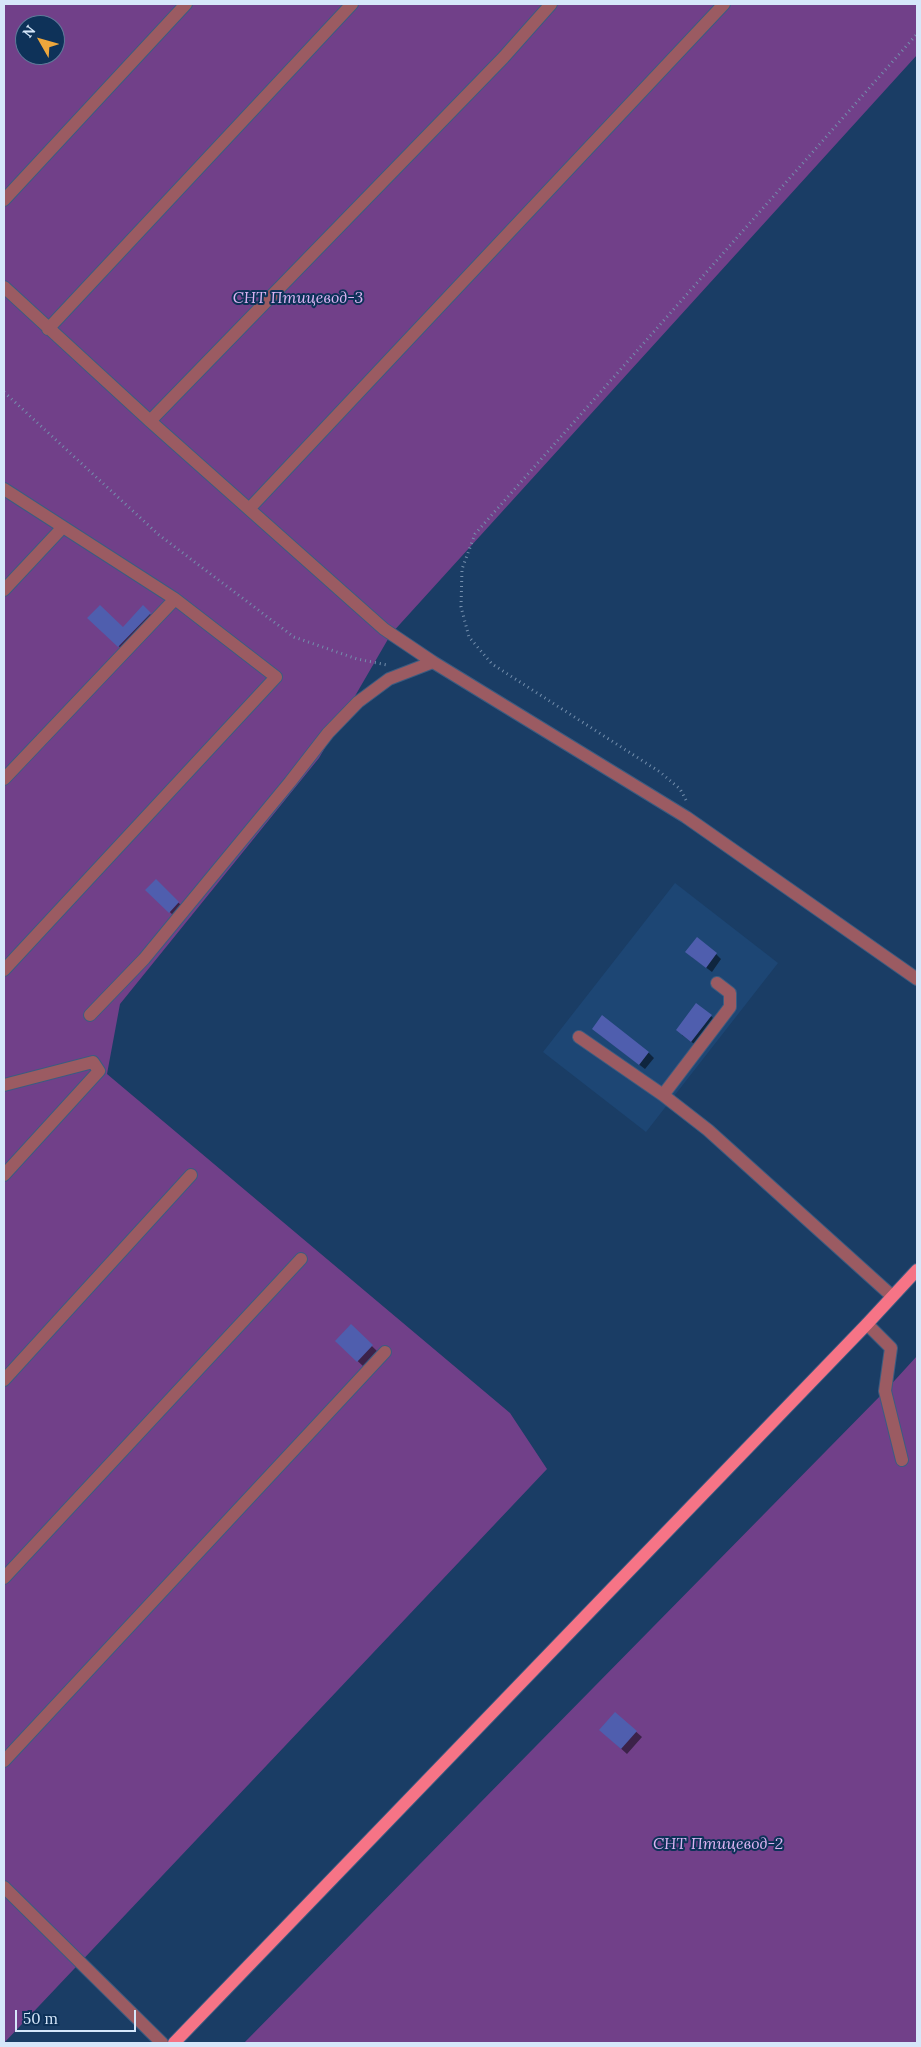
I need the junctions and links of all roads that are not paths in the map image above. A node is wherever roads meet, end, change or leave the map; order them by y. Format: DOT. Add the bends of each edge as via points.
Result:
graph roads {
  1 [pos="186,4"];
  2 [pos="352,4"];
  3 [pos="551,4"];
  4 [pos="724,4"];
  5 [pos="4,200"];
  6 [pos="4,288"];
  7 [pos="48,329"];
  8 [pos="150,421"];
  9 [pos="4,489"];
  10 [pos="249,509"];
  11 [pos="63,527"];
  12 [pos="4,590"];
  13 [pos="175,598"];
  14 [pos="433,662"];
  15 [pos="4,779"];
  16 [pos="4,970"];
  17 [pos="917,980"];
  18 [pos="717,982"];
  19 [pos="90,1015"];
  20 [pos="579,1037"];
  21 [pos="4,1085"];
  22 [pos="663,1095"];
  23 [pos="4,1175"];
  24 [pos="191,1175"];
  25 [pos="301,1259"];
  26 [pos="917,1270"];
  27 [pos="892,1296"];
  28 [pos="867,1324"];
  29 [pos="384,1352"];
  30 [pos="4,1380"];
  31 [pos="902,1460"];
  32 [pos="4,1578"];
  33 [pos="4,1761"];
  34 [pos="4,1888"];
  35 [pos="162,2043"];
  36 [pos="174,2043"];
  1 -- 5 [label="lane"];
  2 -- 7 [label="lane"];
  3 -- 8 [label="lane" via="504,58"];
  4 -- 10 [label="lane"];
  6 -- 7 [label="lane"];
  7 -- 8 [label="lane"];
  8 -- 10 [label="lane"];
  9 -- 11 [label="lane"];
  10 -- 14 [label="lane" via="384,629"];
  11 -- 12 [label="lane"];
  11 -- 13 [label="lane"];
  13 -- 15 [label="lane"];
  13 -- 16 [label="lane" via="276,677"];
  14 -- 17 [label="lane" via="686,817"];
  14 -- 19 [label="lane" via="389,679 358,702 144,959"];
  18 -- 22 [label="lane" via="730,993 730,1007"];
  20 -- 22 [label="lane"];
  21 -- 23 [label="lane" via="93,1062 99,1071"];
  22 -- 27 [label="lane" via="708,1130"];
  24 -- 30 [label="lane"];
  25 -- 32 [label="lane"];
  26 -- 27 [label="main road"];
  27 -- 28 [label="main road"];
  28 -- 31 [label="lane" via="891,1348 885,1391"];
  28 -- 36 [label="main road"];
  29 -- 33 [label="lane"];
  34 -- 35 [label="lane"];
}
